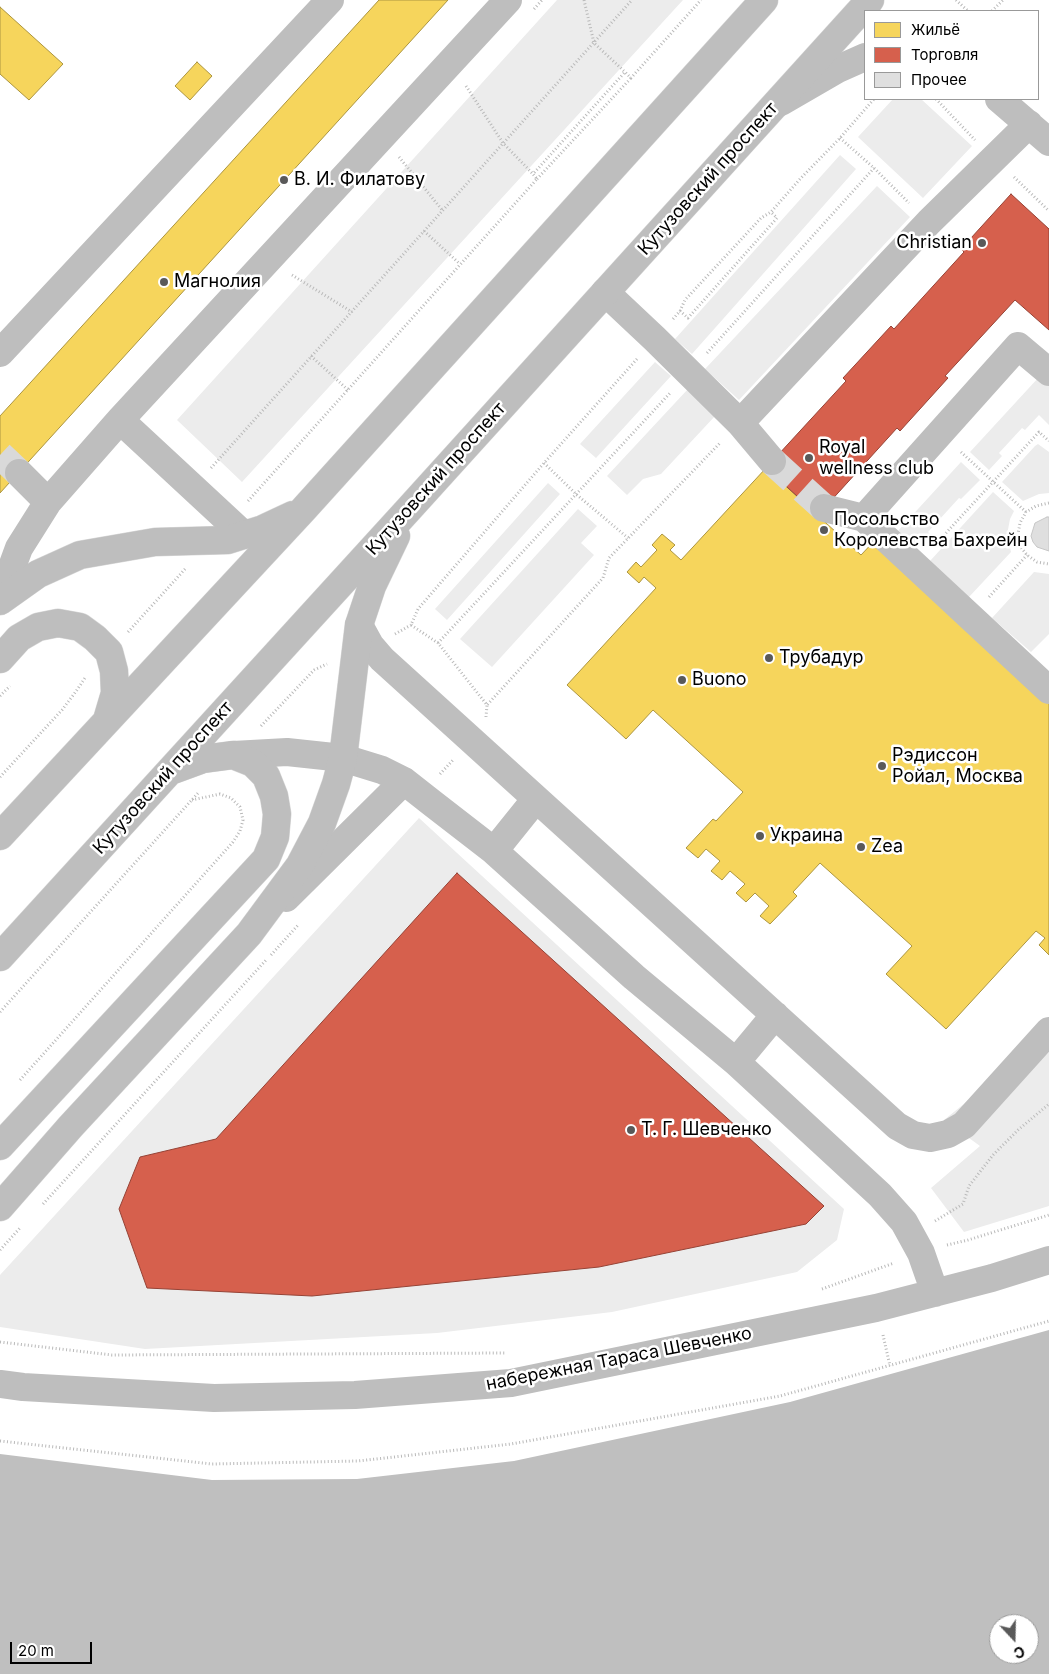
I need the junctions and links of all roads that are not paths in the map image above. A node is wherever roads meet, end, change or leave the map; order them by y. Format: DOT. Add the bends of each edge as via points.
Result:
graph roads {
  1 [pos="330,0"];
  2 [pos="508,0"];
  3 [pos="764,0"];
  4 [pos="870,0"];
  5 [pos="864,57"];
  6 [pos="1000,100"];
  7 [pos="775,105"];
  8 [pos="1039,133"];
  9 [pos="605,292"];
  10 [pos="0,353"];
  11 [pos="1049,372"];
  12 [pos="120,420"];
  13 [pos="740,423"];
  14 [pos="772,461"];
  15 [pos="19,473"];
  16 [pos="48,502"];
  17 [pos="824,508"];
  18 [pos="303,510"];
  19 [pos="408,510"];
  20 [pos="864,518"];
  21 [pos="229,532"];
  22 [pos="0,600"];
  23 [pos="362,640"];
  24 [pos="0,659"];
  25 [pos="1049,690"];
  26 [pos="107,720"];
  27 [pos="233,755"];
  28 [pos="344,758"];
  29 [pos="169,772"];
  30 [pos="412,788"];
  31 [pos="536,800"];
  32 [pos="0,836"];
  33 [pos="494,851"];
  34 [pos="249,934"];
  35 [pos="0,957"];
  36 [pos="775,1015"];
  37 [pos="1049,1031"];
  38 [pos="736,1062"];
  39 [pos="0,1146"];
  40 [pos="0,1207"];
  41 [pos="1049,1260"];
  42 [pos="935,1293"];
  43 [pos="0,1384"];
  1 -- 10 [label="main road"];
  2 -- 12 [label="main road"];
  3 -- 18 [label="main road"];
  4 -- 7 [label="main road, Кутузовский проспект"];
  5 -- 7 [label="main road"];
  6 -- 8 [label="main road"];
  7 -- 9 [label="main road, Кутузовский проспект"];
  8 -- 13 [label="main road" via="929,222"];
  9 -- 13 [label="main road"];
  9 -- 19 [label="main road, Кутузовский проспект"];
  11 -- 20 [label="main road" via="1018,346"];
  12 -- 16 [label="main road"];
  12 -- 21 [label="main road"];
  13 -- 14 [label="main road"];
  15 -- 16 [label="main road"];
  16 -- 22 [label="main road" via="18,548"];
  17 -- 20 [label="main road"];
  18 -- 21 [label="main road" via="263,528"];
  18 -- 26 [label="main road"];
  19 -- 23 [label="main road" via="372,586"];
  19 -- 29 [label="main road, Кутузовский проспект"];
  20 -- 25 [label="main road"];
  21 -- 22 [label="main road" via="80,555 38,574"];
  23 -- 28 [label="main road"];
  23 -- 31 [label="main road"];
  24 -- 26 [label="main road" via="19,638 38,627 58,623 80,627 109,652 115,693"];
  26 -- 32 [label="main road"];
  27 -- 28 [label="main road" via="287,752"];
  27 -- 29 [label="main road" via="203,759"];
  27 -- 39 [label="main road" via="253,762 266,776 274,796 274,837 266,858"];
  28 -- 30 [label="main road" via="382,770"];
  28 -- 34 [label="main road" via="322,823 300,865"];
  29 -- 35 [label="main road, Кутузовский проспект"];
  30 -- 33 [label="main road"];
  30 -- 34 [label="main road"];
  31 -- 33 [label="main road"];
  31 -- 36 [label="main road"];
  33 -- 38 [label="main road" via="634,977"];
  34 -- 40 [label="main road"];
  36 -- 37 [label="main road" via="897,1126 913,1135 930,1138 948,1134 964,1125"];
  36 -- 38 [label="main road"];
  38 -- 42 [label="main road" via="880,1195 904,1222 922,1253"];
  41 -- 42 [label="main road, набережная Тараса Шевченко"];
  42 -- 43 [label="main road, набережная Тараса Шевченко" via="799,1325 511,1383 355,1395 214,1398"];
}
